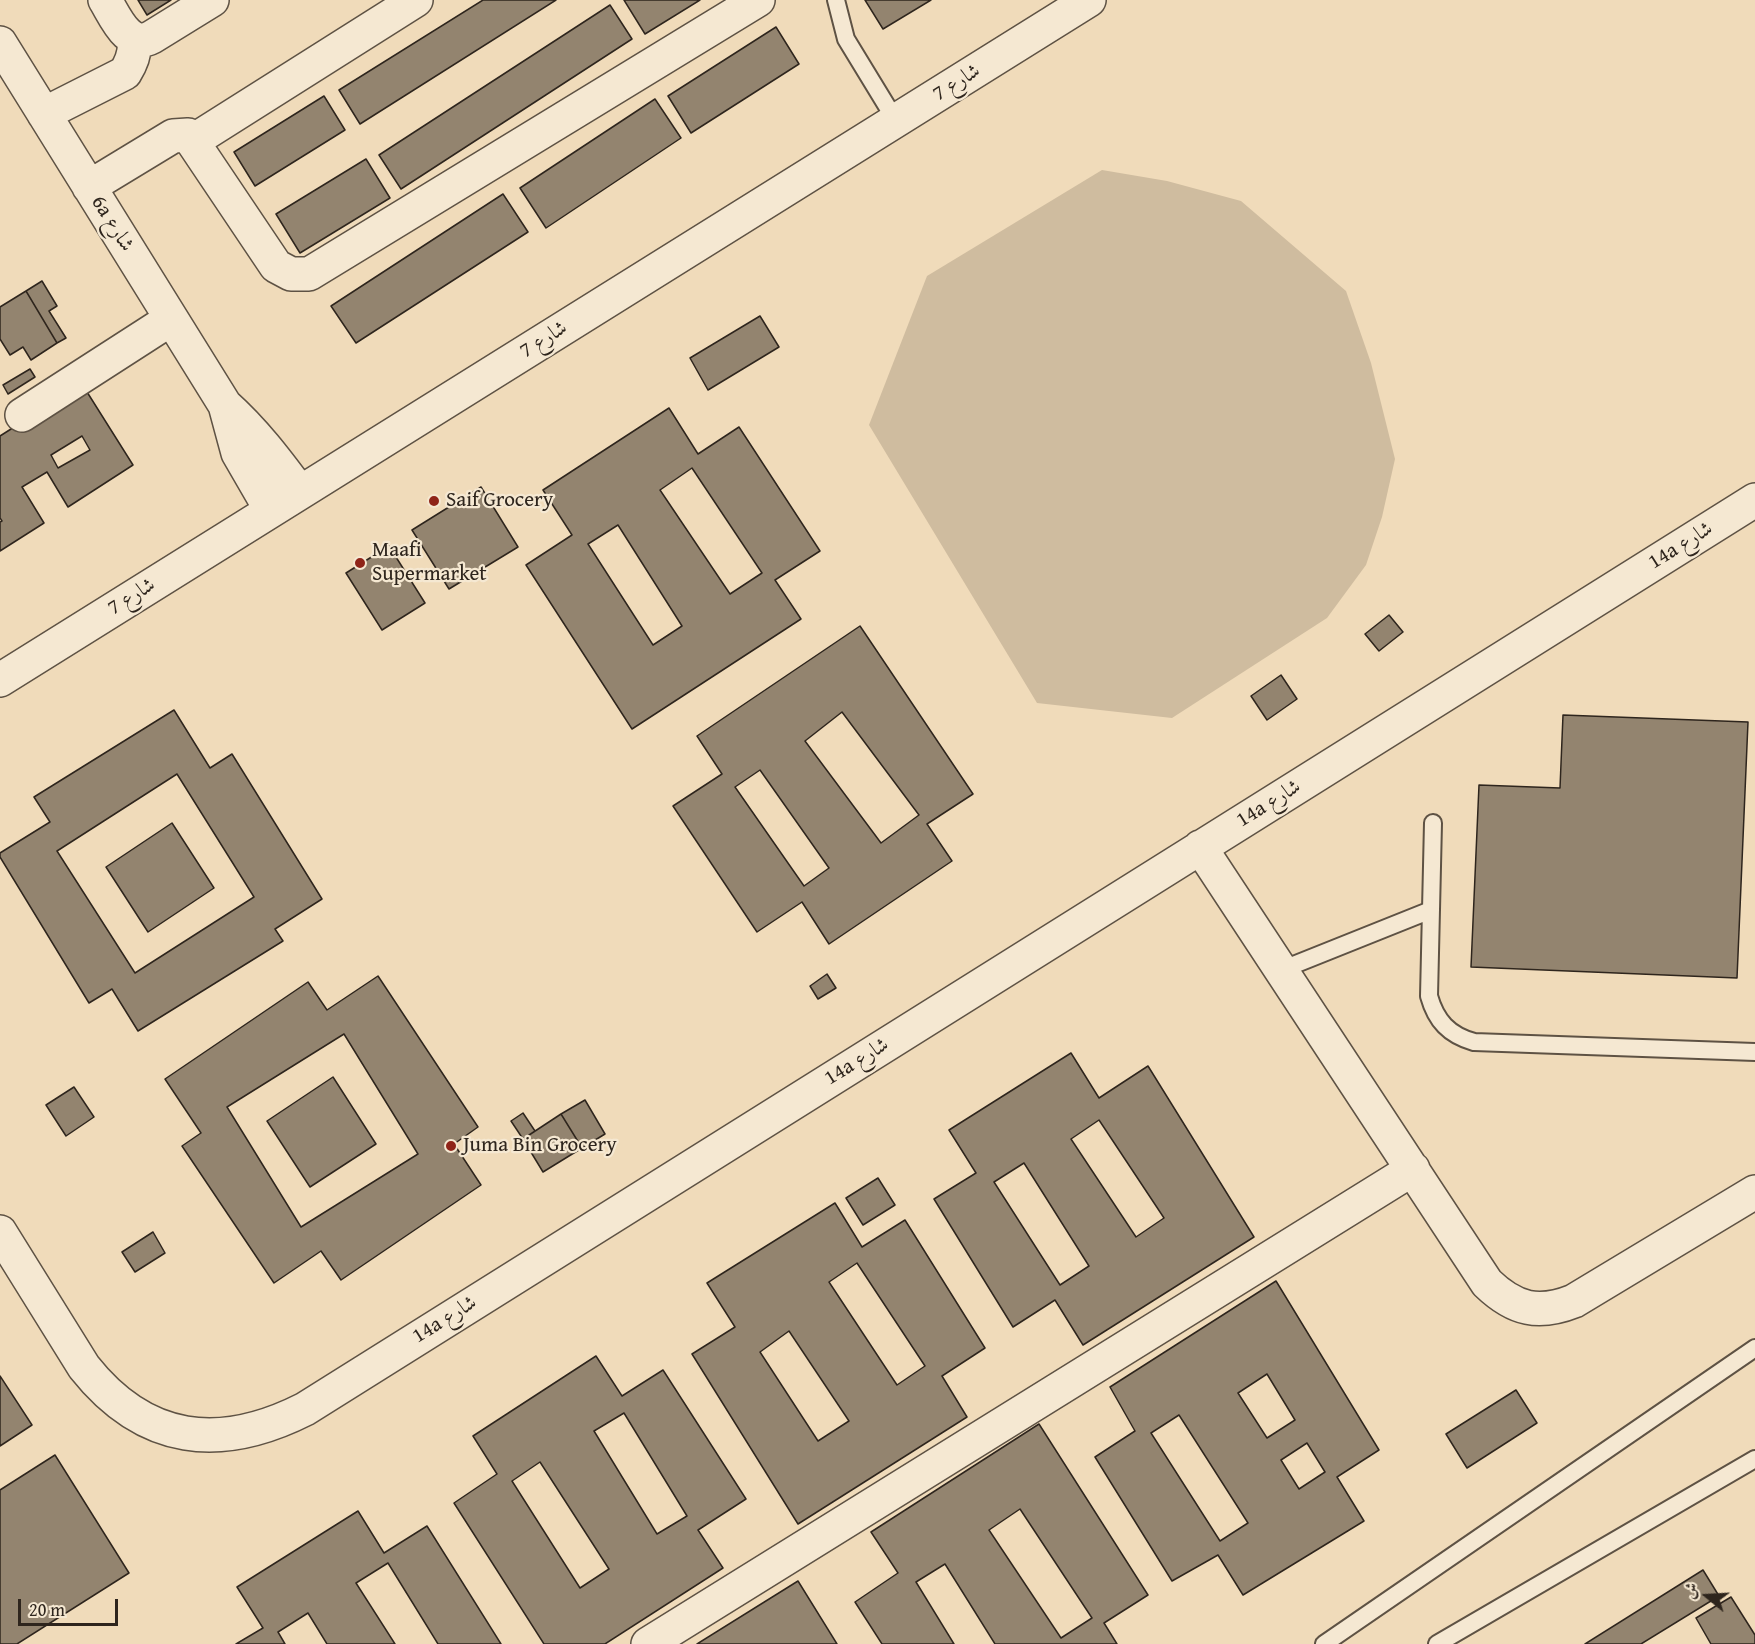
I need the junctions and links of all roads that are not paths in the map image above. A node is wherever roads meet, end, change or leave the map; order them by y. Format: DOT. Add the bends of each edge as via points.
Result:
graph roads {
  1 [pos="105,0"];
  2 [pos="212,0"];
  3 [pos="416,0"];
  4 [pos="758,0"];
  5 [pos="836,0"];
  6 [pos="1089,0"];
  7 [pos="134,39"];
  8 [pos="0,43"];
  9 [pos="44,114"];
  10 [pos="896,121"];
  11 [pos="193,141"];
  12 [pos="89,187"];
  13 [pos="171,319"];
  14 [pos="225,405"];
  15 [pos="21,415"];
  16 [pos="299,491"];
  17 [pos="1755,500"];
  18 [pos="271,510"];
  19 [pos="0,680"];
  20 [pos="1433,824"];
  21 [pos="1200,847"];
  22 [pos="1431,910"];
  23 [pos="1281,970"];
  24 [pos="1755,1052"];
  25 [pos="1413,1169"];
  26 [pos="1755,1192"];
  27 [pos="0,1232"];
  28 [pos="1755,1348"];
  29 [pos="1755,1459"];
  30 [pos="648,1644"];
  31 [pos="1324,1644"];
  32 [pos="1437,1644"];
  1 -- 7 [label="street"];
  2 -- 7 [label="street" via="148,39"];
  3 -- 11 [label="street"];
  4 -- 11 [label="street" via="309,274 291,274 276,266"];
  5 -- 10 [label="lane" via="846,39"];
  6 -- 10 [label="street, شارع 7"];
  7 -- 9 [label="street" via="135,52 124,73"];
  8 -- 9 [label="street, 6a شارع"];
  9 -- 12 [label="street, 6a شارع"];
  10 -- 16 [label="street, شارع 7"];
  11 -- 12 [label="street" via="188,135 173,136"];
  12 -- 13 [label="street, 6a شارع"];
  13 -- 14 [label="street, 6a شارع"];
  13 -- 15 [label="street"];
  14 -- 16 [label="street, 6a شارع" via="267,448"];
  14 -- 18 [label="street, 6a شارع" via="238,453"];
  16 -- 18 [label="street, شارع 7"];
  17 -- 21 [label="street, 14a شارع"];
  18 -- 19 [label="street, شارع 7"];
  20 -- 22 [label="lane"];
  21 -- 23 [label="street"];
  21 -- 27 [label="street, 14a شارع" via="315,1402 264,1427 192,1434 153,1424 116,1401 84,1367"];
  22 -- 23 [label="lane"];
  22 -- 24 [label="lane" via="1430,996 1441,1023 1462,1039"];
  23 -- 25 [label="street"];
  25 -- 26 [label="street" via="1487,1283 1511,1302 1526,1308 1559,1307 1574,1301"];
  25 -- 30 [label="street"];
  28 -- 31 [label="lane"];
  29 -- 32 [label="lane"];
}
